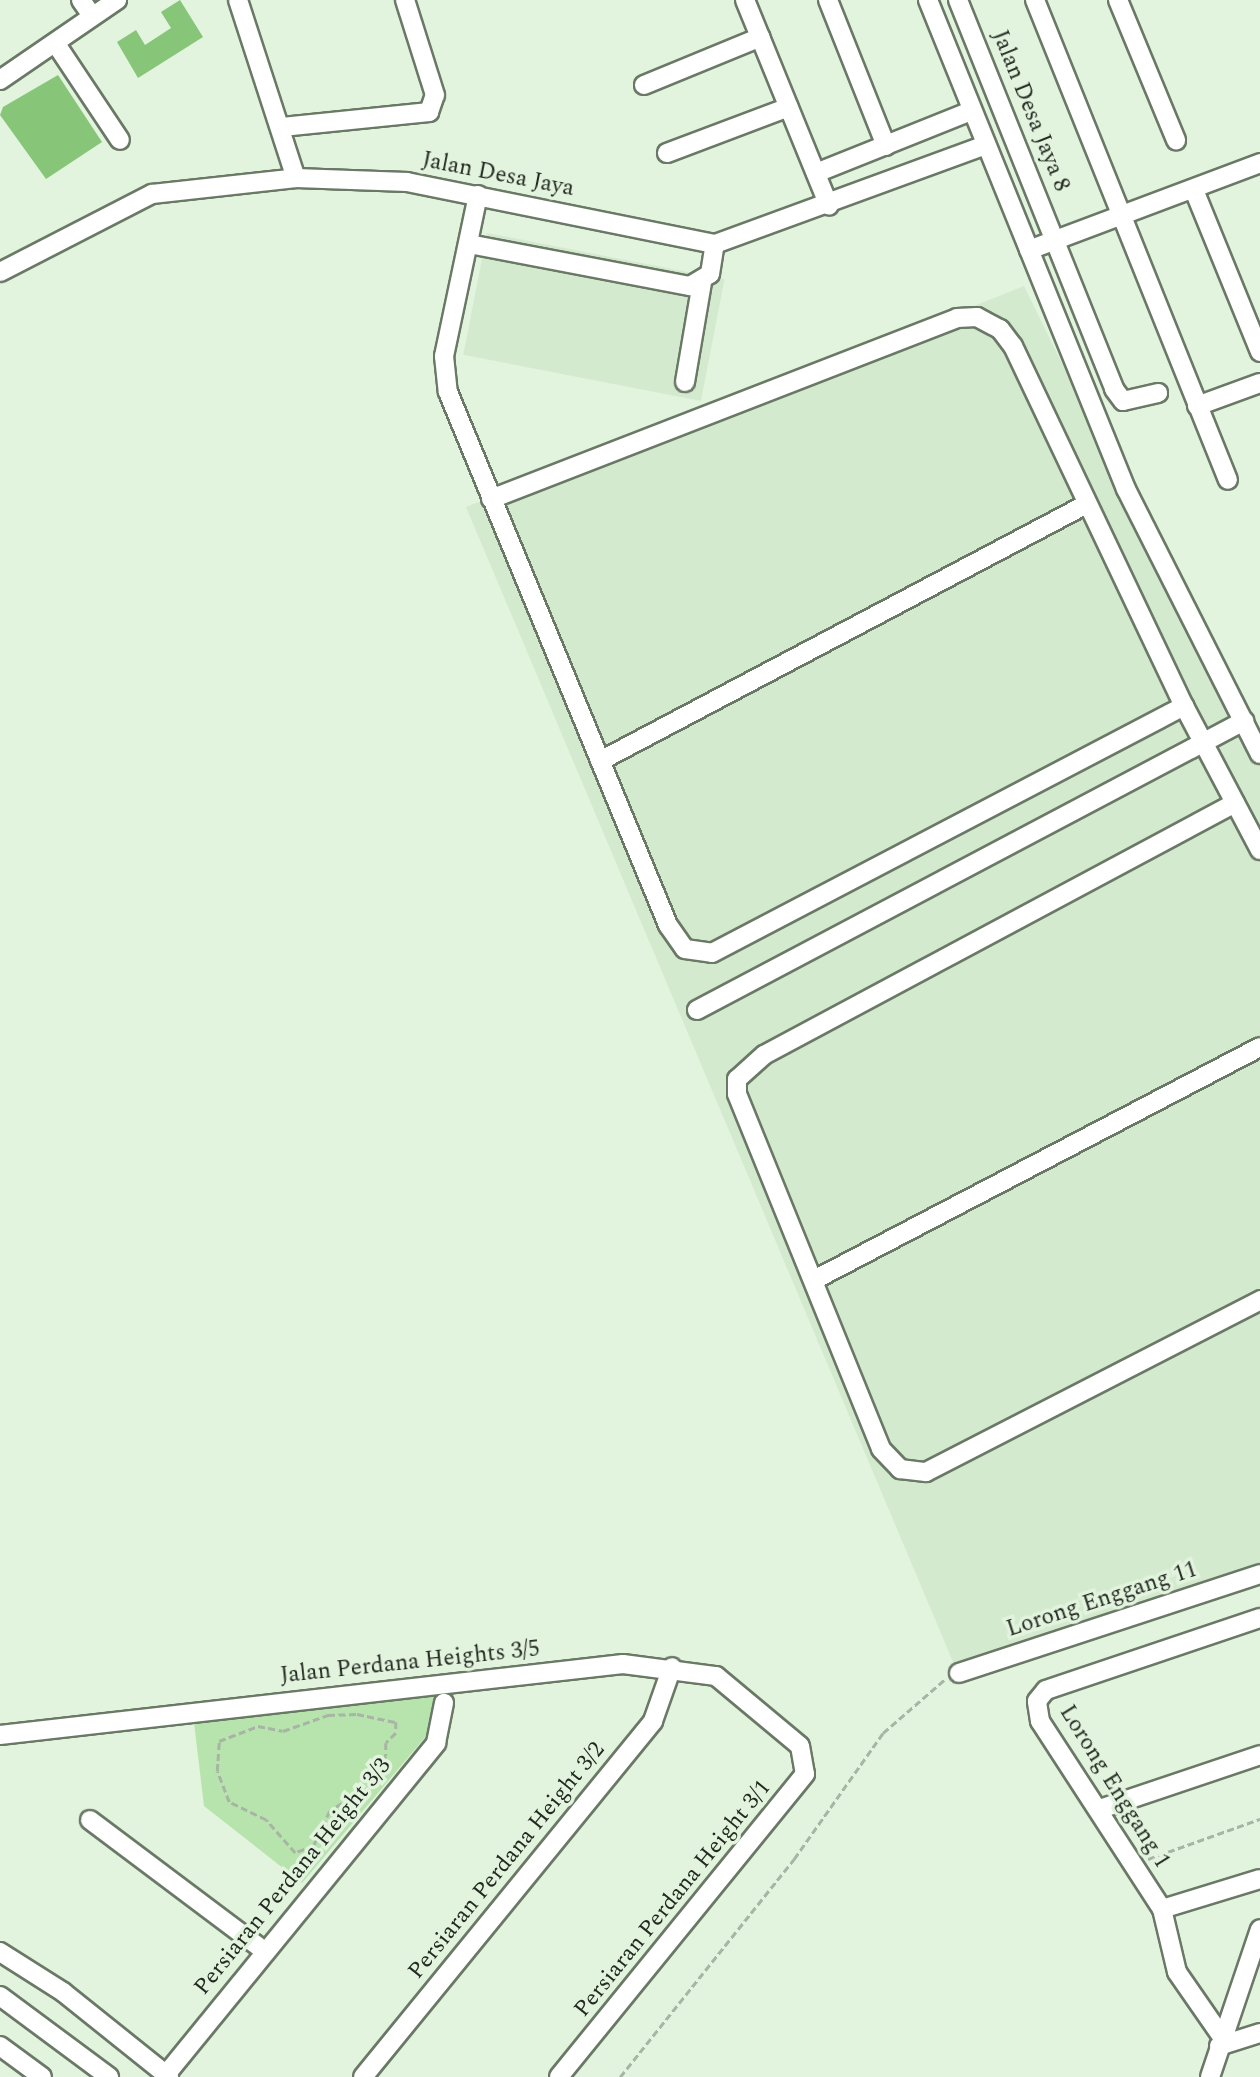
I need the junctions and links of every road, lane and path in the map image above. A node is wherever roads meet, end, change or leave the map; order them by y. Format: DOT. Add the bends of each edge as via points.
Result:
graph roads {
  1 [pos="81,0"];
  2 [pos="117,0"];
  3 [pos="238,0"];
  4 [pos="405,0"];
  5 [pos="746,0"];
  6 [pos="828,0"];
  7 [pos="949,0"];
  8 [pos="958,0"];
  9 [pos="1035,0"];
  10 [pos="1118,0"];
  11 [pos="929,3"];
  12 [pos="92,16"];
  13 [pos="761,37"];
  14 [pos="56,44"];
  15 [pos="0,80"];
  16 [pos="644,85"];
  17 [pos="789,107"];
  18 [pos="971,111"];
  19 [pos="282,127"];
  20 [pos="1176,139"];
  21 [pos="120,140"];
  22 [pos="985,145"];
  23 [pos="886,146"];
  24 [pos="667,153"];
  25 [pos="1260,163"];
  26 [pos="816,173"];
  27 [pos="296,178"];
  28 [pos="1194,190"];
  29 [pos="478,195"];
  30 [pos="829,206"];
  31 [pos="1118,218"];
  32 [pos="1057,240"];
  33 [pos="468,244"];
  34 [pos="715,244"];
  35 [pos="1029,250"];
  36 [pos="0,272"];
  37 [pos="702,283"];
  38 [pos="1260,352"];
  39 [pos="685,382"];
  40 [pos="1260,383"];
  41 [pos="1158,393"];
  42 [pos="1197,406"];
  43 [pos="1228,480"];
  44 [pos="491,499"];
  45 [pos="1085,505"];
  46 [pos="1184,706"];
  47 [pos="1251,727"];
  48 [pos="1203,743"];
  49 [pos="1260,754"];
  50 [pos="600,761"];
  51 [pos="1235,803"];
  52 [pos="1260,850"];
  53 [pos="697,1010"];
  54 [pos="1260,1047"];
  55 [pos="814,1280"];
  56 [pos="1260,1300"];
  57 [pos="1260,1574"];
  58 [pos="1260,1618"];
  59 [pos="673,1667"];
  60 [pos="959,1673"];
  61 [pos="444,1703"];
  62 [pos="0,1735"];
  63 [pos="219,1741"];
  64 [pos="800,1746"];
  65 [pos="1260,1755"];
  66 [pos="1100,1809"];
  67 [pos="1260,1819"];
  68 [pos="90,1820"];
  69 [pos="1134,1863"];
  70 [pos="1260,1880"];
  71 [pos="1162,1909"];
  72 [pos="1260,1929"];
  73 [pos="263,1950"];
  74 [pos="0,1952"];
  75 [pos="0,1996"];
  76 [pos="1260,2033"];
  77 [pos="1220,2042"];
  78 [pos="0,2046"];
  79 [pos="166,2076"];
  80 [pos="42,2077"];
  81 [pos="109,2077"];
  82 [pos="363,2077"];
  83 [pos="559,2077"];
  84 [pos="620,2077"];
  85 [pos="1210,2077"];
  1 -- 12 [label="street"];
  2 -- 12 [label="street"];
  3 -- 19 [label="street"];
  4 -- 19 [label="street" via="435,95 429,112"];
  5 -- 13 [label="street"];
  6 -- 23 [label="street"];
  7 -- 11 [label="street"];
  8 -- 32 [label="street, Jalan Desa Jaya 8"];
  9 -- 31 [label="street"];
  10 -- 20 [label="street"];
  11 -- 18 [label="street"];
  12 -- 14 [label="street"];
  13 -- 16 [label="street"];
  13 -- 17 [label="street"];
  14 -- 15 [label="street"];
  14 -- 21 [label="street"];
  17 -- 24 [label="street"];
  17 -- 26 [label="street"];
  18 -- 22 [label="street"];
  18 -- 23 [label="street"];
  19 -- 27 [label="street"];
  22 -- 30 [label="street"];
  22 -- 35 [label="street"];
  23 -- 26 [label="street"];
  25 -- 28 [label="street"];
  26 -- 30 [label="street"];
  27 -- 29 [label="street, Jalan Desa Jaya" via="407,182"];
  27 -- 36 [label="street, Jalan Desa Jaya" via="152,194"];
  28 -- 31 [label="street"];
  28 -- 38 [label="street"];
  29 -- 33 [label="street"];
  29 -- 34 [label="street, Jalan Desa Jaya"];
  30 -- 34 [label="street"];
  31 -- 32 [label="street"];
  31 -- 42 [label="street"];
  32 -- 35 [label="street"];
  32 -- 41 [label="street, Jalan Desa Jaya 8" via="1118,397"];
  33 -- 37 [label="street" via="690,286"];
  33 -- 44 [label="street" via="444,374"];
  34 -- 37 [label="street"];
  35 -- 47 [label="street" via="1126,489"];
  37 -- 39 [label="street"];
  40 -- 42 [label="street"];
  42 -- 43 [label="street"];
  44 -- 45 [label="street" via="971,316 1007,335"];
  44 -- 50 [label="street"];
  45 -- 46 [label="street"];
  45 -- 50 [label="street"];
  46 -- 48 [label="street"];
  46 -- 50 [label="street" via="712,953 685,948 668,925"];
  47 -- 48 [label="street"];
  47 -- 49 [label="street"];
  48 -- 51 [label="street"];
  48 -- 53 [label="street"];
  51 -- 52 [label="street"];
  51 -- 55 [label="street" via="748,1066 737,1079 742,1111"];
  54 -- 55 [label="street"];
  55 -- 56 [label="street" via="881,1448 900,1469 916,1474"];
  57 -- 60 [label="street, Lorong Enggang 11"];
  58 -- 66 [label="street, Lorong Enggang 1" via="1040,1695 1040,1721"];
  59 -- 62 [label="street, Jalan Perdana Heights 3/5" via="623,1664"];
  59 -- 64 [label="street, Jalan Perdana Heights 3/5" via="716,1676"];
  59 -- 82 [label="street, Persiaran Perdana Height 3/2" via="653,1721"];
  60 -- 84 [label="path" via="918,1697 883,1733 794,1859"];
  61 -- 73 [label="street, Persiaran Perdana Height 3/3" via="436,1743"];
  63 -- 63 [label="path" via="246,1729 284,1731 328,1715 396,1723 369,1787 330,1811 314,1846 303,1853 295,1853 266,1820 229,1802 216,1772"];
  64 -- 83 [label="street, Persiaran Perdana Height 3/1" via="807,1760 801,1781"];
  65 -- 66 [label="street"];
  66 -- 69 [label="street, Lorong Enggang 1"];
  67 -- 69 [label="path"];
  68 -- 73 [label="street"];
  69 -- 71 [label="street, Lorong Enggang 1"];
  70 -- 71 [label="street"];
  71 -- 77 [label="street, Lorong Enggang 1" via="1177,1972"];
  72 -- 77 [label="street"];
  73 -- 79 [label="street, Persiaran Perdana Height 3/3"];
  74 -- 79 [label="street" via="63,1992"];
  75 -- 81 [label="street"];
  76 -- 77 [label="street"];
  77 -- 85 [label="street"];
  78 -- 80 [label="street"];
}
